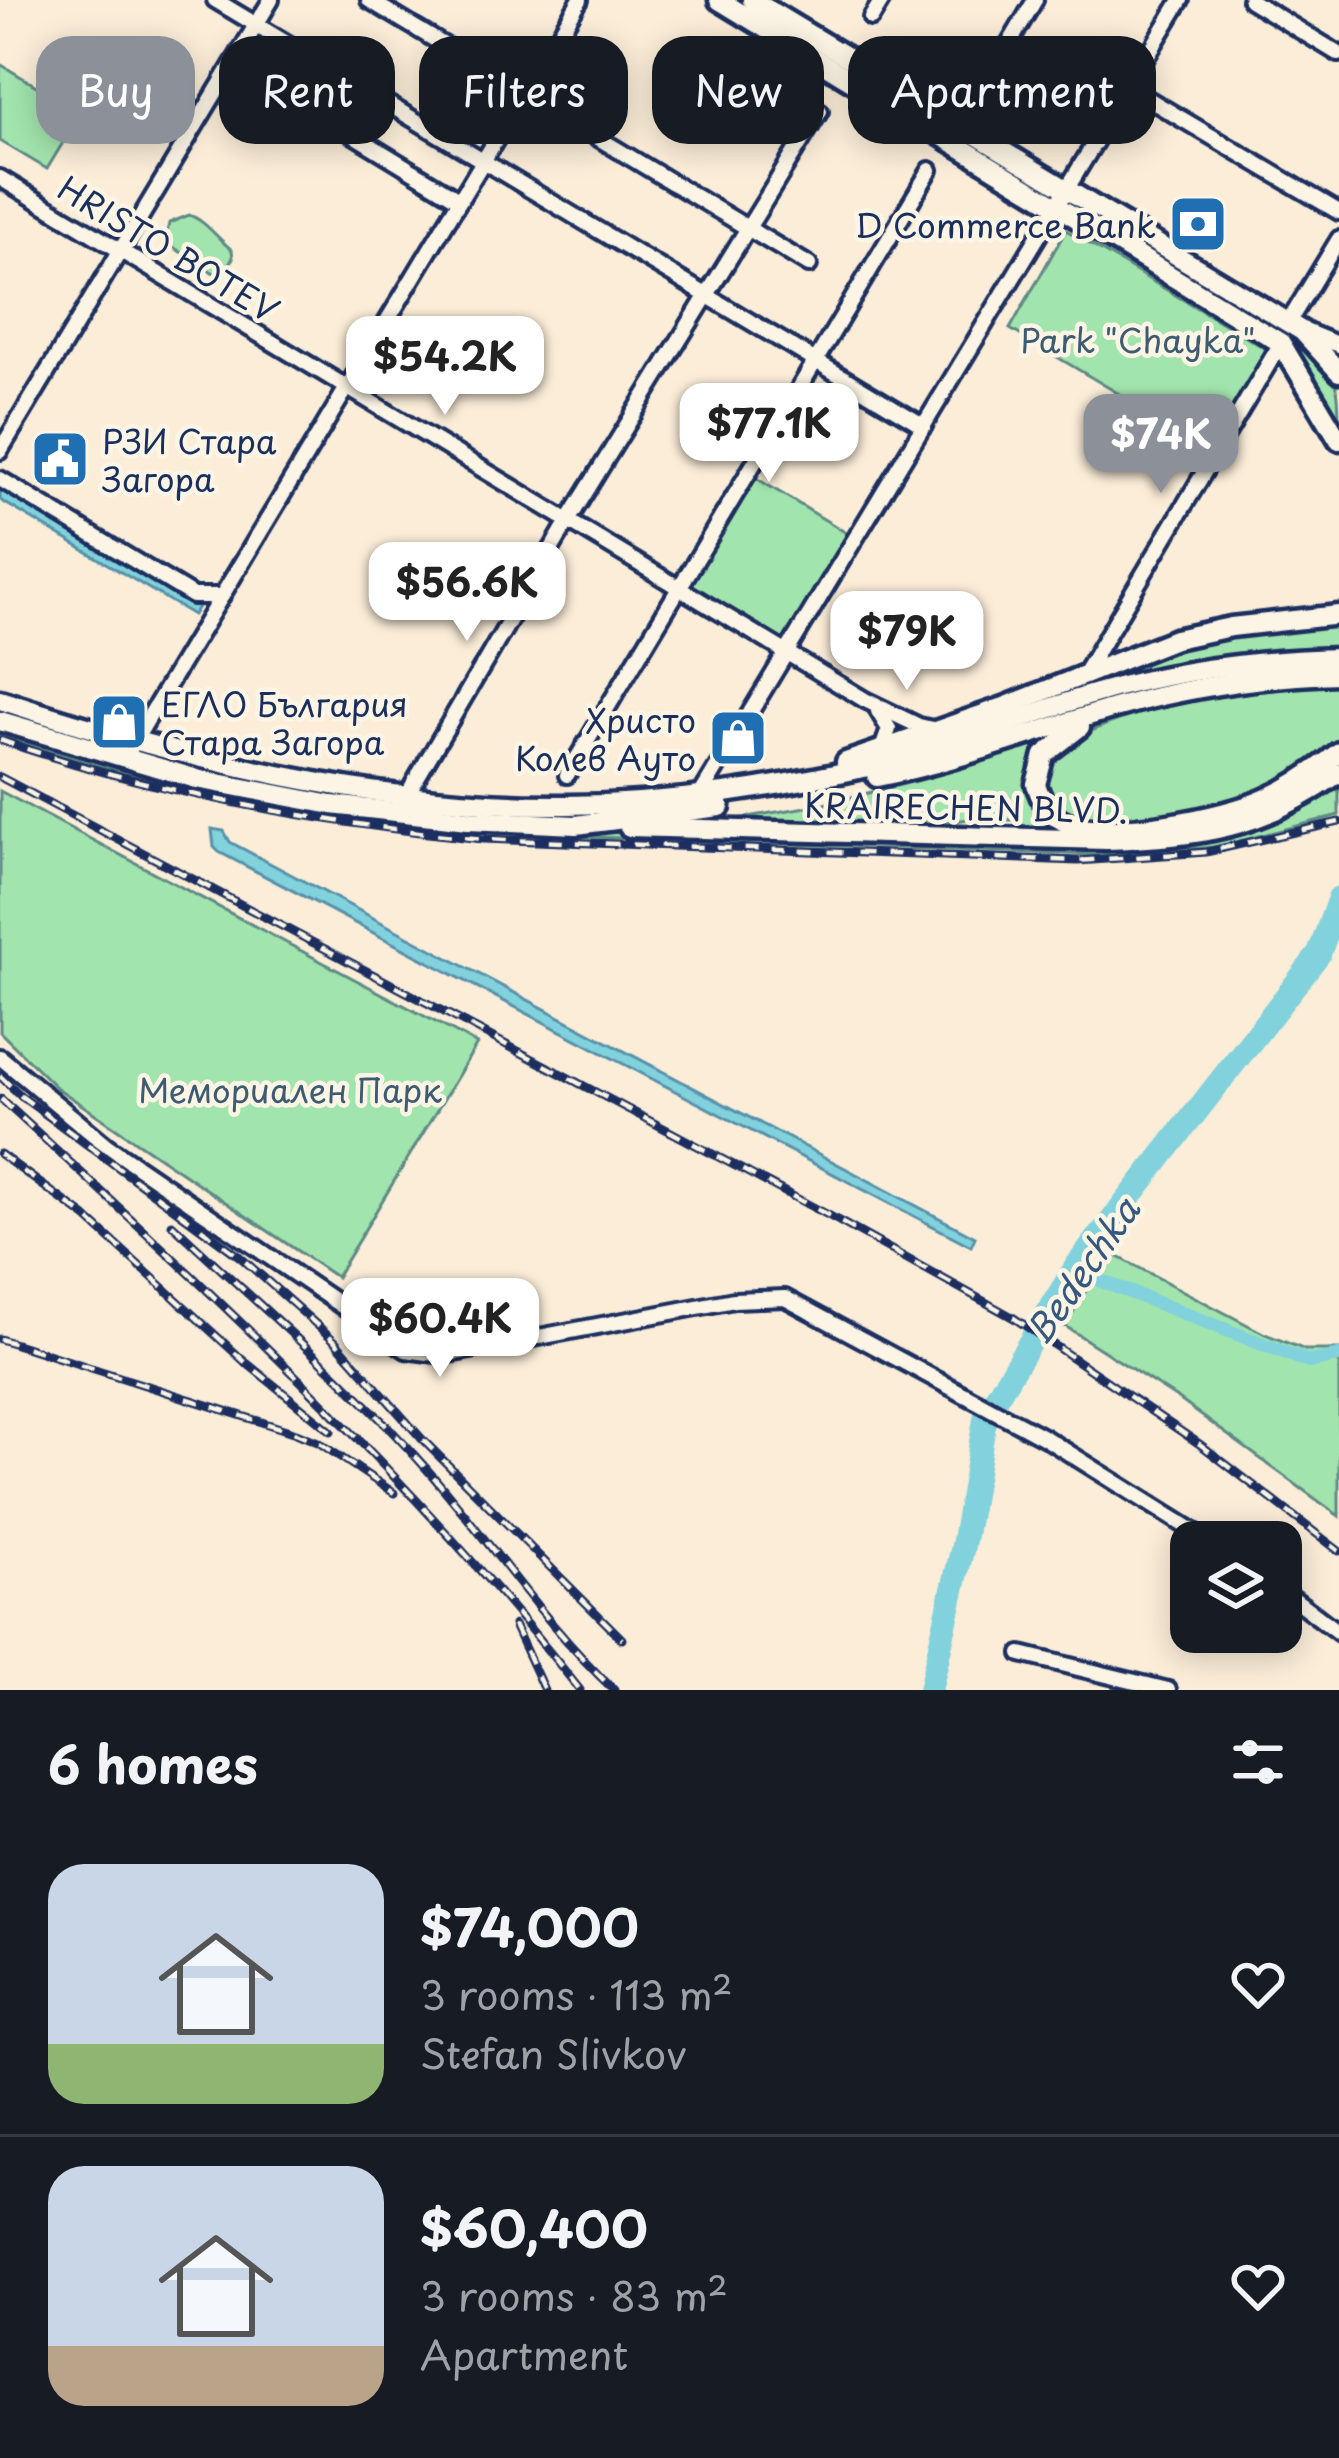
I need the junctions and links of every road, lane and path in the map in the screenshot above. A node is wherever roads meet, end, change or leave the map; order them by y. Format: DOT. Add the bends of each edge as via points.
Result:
graph roads {
  1 [pos="215,0"];
  2 [pos="272,0"];
  3 [pos="369,0"];
  4 [pos="580,0"];
  5 [pos="718,0"];
  6 [pos="752,0"];
  7 [pos="882,0"];
  8 [pos="1035,0"];
  9 [pos="1181,0"];
  10 [pos="1250,0"];
  11 [pos="872,17"];
  12 [pos="256,25"];
  13 [pos="249,36"];
  14 [pos="428,36"];
  15 [pos="559,36"];
  16 [pos="1013,36"];
  17 [pos="1156,41"];
  18 [pos="1339,53"];
  19 [pos="840,63"];
  20 [pos="219,87"];
  21 [pos="1156,104"];
  22 [pos="368,144"];
  23 [pos="493,144"];
  24 [pos="608,144"];
  25 [pos="800,144"];
  26 [pos="1094,144"];
  27 [pos="483,161"];
  28 [pos="930,170"];
  29 [pos="0,178"];
  30 [pos="1061,198"];
  31 [pos="460,200"];
  32 [pos="1339,212"];
  33 [pos="748,227"];
  34 [pos="1339,238"];
  35 [pos="121,250"];
  36 [pos="809,265"];
  37 [pos="706,295"];
  38 [pos="1292,325"];
  39 [pos="1281,344"];
  40 [pos="1339,345"];
  41 [pos="815,361"];
  42 [pos="1339,372"];
  43 [pos="347,388"];
  44 [pos="924,426"];
  45 [pos="1339,440"];
  46 [pos="0,451"];
  47 [pos="0,479"];
  48 [pos="568,520"];
  49 [pos="679,588"];
  50 [pos="222,596"];
  51 [pos="1339,599"];
  52 [pos="1339,615"];
  53 [pos="1309,617"];
  54 [pos="787,652"];
  55 [pos="1339,658"];
  56 [pos="1084,674"];
  57 [pos="1339,674"];
  58 [pos="1206,679"];
  59 [pos="0,700"];
  60 [pos="865,700"];
  61 [pos="1122,706"];
  62 [pos="0,721"];
  63 [pos="937,730"];
  64 [pos="882,749"];
  65 [pos="129,750"];
  66 [pos="1339,752"];
  67 [pos="1339,773"];
  68 [pos="566,775"];
  69 [pos="776,787"];
  70 [pos="408,793"];
  71 [pos="699,797"];
  72 [pos="576,825"];
  73 [pos="0,1057"];
  74 [pos="1177,1521"];
  75 [pos="1302,1605"];
  76 [pos="1339,1633"];
  77 [pos="1021,1654"];
  78 [pos="1168,1690"];
  1 -- 12 [label="street"];
  2 -- 12 [label="street"];
  3 -- 14 [label="street"];
  4 -- 15 [label="street"];
  5 -- 19 [label="main road"];
  6 -- 19 [label="main road"];
  7 -- 11 [label="street"];
  8 -- 16 [label="street"];
  9 -- 17 [label="street"];
  10 -- 18 [label="street"];
  12 -- 13 [label="street"];
  12 -- 27 [label="street"];
  19 -- 30 [label="main road"];
  20 -- 35 [label="street"];
  21 -- 32 [label="street"];
  22 -- 31 [label="street"];
  23 -- 27 [label="street"];
  24 -- 33 [label="street"];
  25 -- 33 [label="street"];
  26 -- 30 [label="street"];
  27 -- 31 [label="street"];
  27 -- 37 [label="street"];
  28 -- 41 [label="street"];
  29 -- 35 [label="street, HRISTO BOTEV"];
  30 -- 38 [label="main road"];
  30 -- 39 [label="main road"];
  30 -- 44 [label="street"];
  31 -- 43 [label="street"];
  33 -- 36 [label="street"];
  33 -- 37 [label="street"];
  34 -- 38 [label="street"];
  35 -- 43 [label="street, HRISTO BOTEV"];
  35 -- 46 [label="street"];
  37 -- 41 [label="street"];
  37 -- 48 [label="street"];
  38 -- 40 [label="street"];
  38 -- 42 [label="main road"];
  39 -- 45 [label="main road"];
  39 -- 56 [label="street"];
  41 -- 44 [label="street"];
  41 -- 49 [label="street"];
  43 -- 48 [label="street, HRISTO BOTEV"];
  43 -- 50 [label="street"];
  44 -- 54 [label="street"];
  47 -- 50 [label="street" via="193,596"];
  48 -- 49 [label="street, HRISTO BOTEV"];
  48 -- 70 [label="street"];
  49 -- 54 [label="street, HRISTO BOTEV"];
  49 -- 68 [label="street"];
  50 -- 65 [label="street"];
  51 -- 53 [label="main road"];
  52 -- 53 [label="main road"];
  53 -- 56 [label="main road" via="1175,639"];
  54 -- 60 [label="street, HRISTO BOTEV"];
  54 -- 71 [label="street"];
  55 -- 58 [label="main road"];
  56 -- 63 [label="main road"];
  57 -- 58 [label="main road"];
  58 -- 61 [label="main road"];
  58 -- 69 [label="main road" via="1099,692 923,753"];
  59 -- 65 [label="main road"];
  60 -- 63 [label="street, HRISTO BOTEV"];
  60 -- 64 [label="street" via="889,724"];
  61 -- 66 [label="main road, KRAIRECHEN BLVD." via="1044,755 1036,784 1041,800 1065,822 1126,827 1210,818 1264,800"];
  61 -- 72 [label="main road" via="914,770 789,797"];
  62 -- 65 [label="main road"];
  63 -- 64 [label="main road"];
  64 -- 69 [label="main road"];
  65 -- 70 [label="main road"];
  65 -- 72 [label="main road" via="197,779 332,805"];
  67 -- 72 [label="main road, KRAIRECHEN BLVD." via="1261,819 1170,838"];
  69 -- 71 [label="main road"];
  70 -- 71 [label="main road" via="568,805"];
  73 -- 74 [label="street" via="125,1159 417,1354 785,1298 1003,1415"];
  75 -- 76 [label="street"];
  77 -- 78 [label="street"];
}
